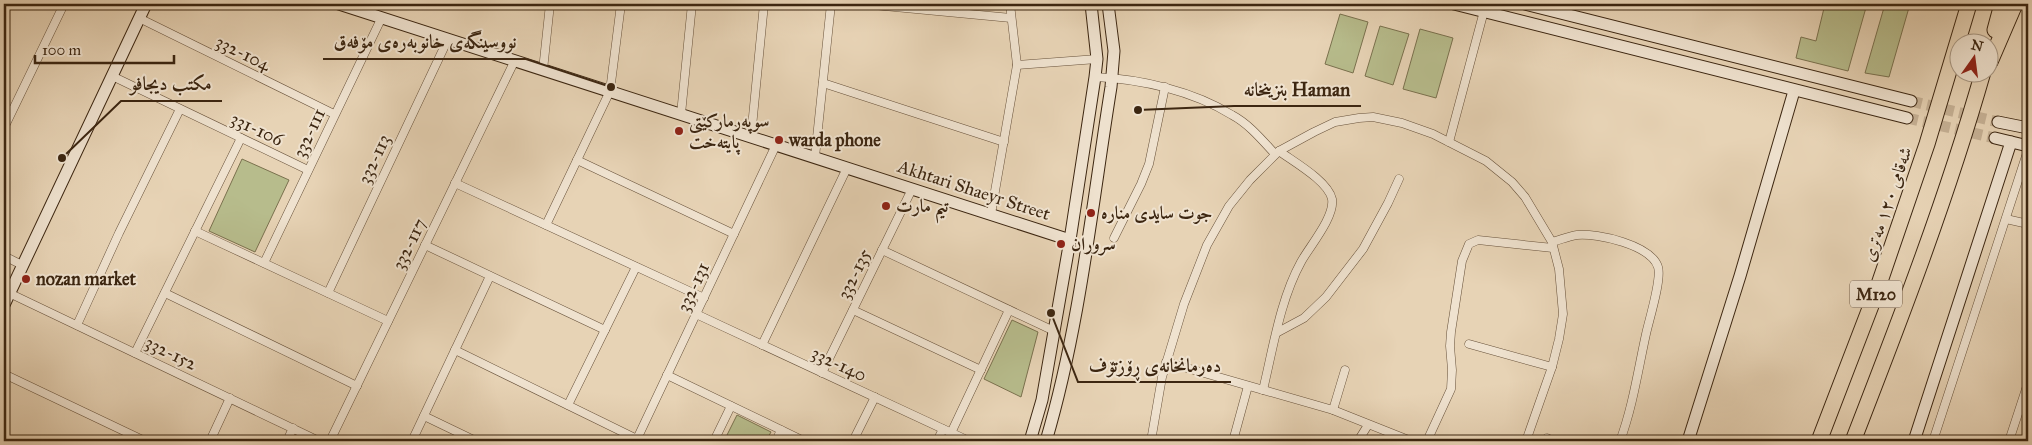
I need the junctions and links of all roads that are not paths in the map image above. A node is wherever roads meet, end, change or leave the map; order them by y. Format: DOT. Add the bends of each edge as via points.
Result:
graph roads {
  1 [pos="64,4"];
  2 [pos="146,4"];
  3 [pos="550,4"];
  4 [pos="621,4"];
  5 [pos="692,4"];
  6 [pos="764,4"];
  7 [pos="831,4"];
  8 [pos="863,4"];
  9 [pos="1010,4"];
  10 [pos="1090,4"];
  11 [pos="1108,4"];
  12 [pos="1454,4"];
  13 [pos="1526,4"];
  14 [pos="1958,4"];
  15 [pos="1969,4"];
  16 [pos="2002,4"];
  17 [pos="2015,4"];
  18 [pos="346,5"];
  19 [pos="1484,11"];
  20 [pos="140,18"];
  21 [pos="382,18"];
  22 [pos="1011,18"];
  23 [pos="1995,32"];
  24 [pos="448,39"];
  25 [pos="2000,39"];
  26 [pos="1097,59"];
  27 [pos="514,60"];
  28 [pos="1017,65"];
  29 [pos="543,70"];
  30 [pos="112,76"];
  31 [pos="1095,77"];
  32 [pos="1112,78"];
  33 [pos="1980,82"];
  34 [pos="823,83"];
  35 [pos="1165,88"];
  36 [pos="1945,89"];
  37 [pos="610,91"];
  38 [pos="1794,91"];
  39 [pos="1911,101"];
  40 [pos="180,109"];
  41 [pos="334,114"];
  42 [pos="681,114"];
  43 [pos="1907,118"];
  44 [pos="1998,122"];
  45 [pos="4,128"];
  46 [pos="2028,128"];
  47 [pos="751,137"];
  48 [pos="241,138"];
  49 [pos="1995,138"];
  50 [pos="1004,142"];
  51 [pos="1449,142"];
  52 [pos="2010,142"];
  53 [pos="776,145"];
  54 [pos="2028,146"];
  55 [pos="2028,150"];
  56 [pos="1277,152"];
  57 [pos="815,157"];
  58 [pos="577,160"];
  59 [pos="847,168"];
  60 [pos="308,170"];
  61 [pos="1399,179"];
  62 [pos="455,183"];
  63 [pos="912,189"];
  64 [pos="991,214"];
  65 [pos="2006,219"];
  66 [pos="2028,224"];
  67 [pos="546,225"];
  68 [pos="195,231"];
  69 [pos="734,234"];
  70 [pos="1114,238"];
  71 [pos="1070,240"];
  72 [pos="425,245"];
  73 [pos="1552,245"];
  74 [pos="882,250"];
  75 [pos="4,256"];
  76 [pos="264,263"];
  77 [pos="22,264"];
  78 [pos="636,267"];
  79 [pos="490,276"];
  80 [pos="9,293"];
  81 [pos="165,293"];
  82 [pos="328,293"];
  83 [pos="704,298"];
  84 [pos="4,305"];
  85 [pos="853,310"];
  86 [pos="1009,310"];
  87 [pos="696,314"];
  88 [pos="388,321"];
  89 [pos="77,325"];
  90 [pos="605,330"];
  91 [pos="1054,331"];
  92 [pos="1278,332"];
  93 [pos="1469,344"];
  94 [pos="762,345"];
  95 [pos="455,350"];
  96 [pos="135,353"];
  97 [pos="1166,362"];
  98 [pos="1552,367"];
  99 [pos="981,370"];
  100 [pos="1345,370"];
  101 [pos="822,373"];
  102 [pos="4,374"];
  103 [pos="668,375"];
  104 [pos="2028,384"];
  105 [pos="357,386"];
  106 [pos="1248,386"];
  107 [pos="1263,390"];
  108 [pos="875,397"];
  109 [pos="230,398"];
  110 [pos="568,405"];
  111 [pos="731,406"];
  112 [pos="1333,410"];
  113 [pos="424,416"];
  114 [pos="1368,425"];
  115 [pos="293,428"];
  116 [pos="781,430"];
  117 [pos="947,431"];
  118 [pos="637,440"];
  119 [pos="145,441"];
  120 [pos="210,441"];
  121 [pos="287,441"];
  122 [pos="319,441"];
  123 [pos="330,441"];
  124 [pos="412,441"];
  125 [pos="476,441"];
  126 [pos="714,441"];
  127 [pos="776,441"];
  128 [pos="804,441"];
  129 [pos="853,441"];
  130 [pos="937,441"];
  131 [pos="969,441"];
  132 [pos="1030,441"];
  133 [pos="1046,441"];
  134 [pos="1151,441"];
  135 [pos="1233,441"];
  136 [pos="1358,441"];
  137 [pos="1411,441"];
  138 [pos="1427,441"];
  139 [pos="1526,441"];
  140 [pos="1620,441"];
  141 [pos="1688,441"];
  142 [pos="1819,441"];
  143 [pos="1853,441"];
  144 [pos="1914,441"];
  145 [pos="1933,441"];
  146 [pos="2009,441"];
  1 -- 45 [label="street"];
  2 -- 20 [label="street"];
  3 -- 29 [label="street"];
  4 -- 37 [label="street"];
  5 -- 42 [label="street"];
  6 -- 47 [label="street"];
  7 -- 34 [label="street"];
  8 -- 22 [label="street"];
  9 -- 22 [label="street"];
  10 -- 26 [label="street"];
  11 -- 32 [label="street" via="1114,52"];
  12 -- 19 [label="street"];
  13 -- 39 [label="street"];
  14 -- 36 [label="highway"];
  15 -- 36 [label="highway, شەقامی ١٢٠ مەتری / M120"];
  16 -- 23 [label="highway"];
  17 -- 25 [label="highway"];
  18 -- 21 [label="street, Akhtari Shaeyr Street"];
  19 -- 38 [label="street"];
  19 -- 51 [label="street"];
  20 -- 30 [label="street"];
  20 -- 41 [label="street, 332-104"];
  21 -- 24 [label="street, Akhtari Shaeyr Street"];
  21 -- 41 [label="street, 332-111"];
  22 -- 28 [label="street"];
  24 -- 27 [label="street, Akhtari Shaeyr Street"];
  24 -- 82 [label="street, 332-113"];
  26 -- 28 [label="street"];
  26 -- 31 [label="street"];
  27 -- 29 [label="street, Akhtari Shaeyr Street"];
  27 -- 62 [label="street, 332-117"];
  28 -- 50 [label="street"];
  29 -- 37 [label="street, Akhtari Shaeyr Street"];
  30 -- 40 [label="street, 331-106"];
  30 -- 77 [label="street"];
  31 -- 32 [label="street"];
  31 -- 71 [label="street"];
  32 -- 35 [label="street"];
  32 -- 133 [label="street" via="1073,332"];
  33 -- 143 [label="highway, M120" via="1924,254"];
  34 -- 50 [label="street"];
  34 -- 57 [label="street"];
  35 -- 56 [label="street" via="1233,115"];
  35 -- 70 [label="street" via="1149,164"];
  36 -- 142 [label="highway, شەقامی ١٢٠ مەتری / M120" via="1878,290"];
  37 -- 42 [label="street, Akhtari Shaeyr Street"];
  37 -- 58 [label="street"];
  38 -- 43 [label="street"];
  38 -- 141 [label="street"];
  40 -- 48 [label="street, 331-106"];
  40 -- 89 [label="street"];
  41 -- 60 [label="street, 332-111"];
  42 -- 47 [label="street, Akhtari Shaeyr Street"];
  44 -- 46 [label="street"];
  47 -- 53 [label="street, Akhtari Shaeyr Street"];
  48 -- 60 [label="street, 331-106"];
  48 -- 68 [label="street"];
  49 -- 52 [label="street"];
  50 -- 64 [label="street"];
  51 -- 56 [label="street" via="1402,123 1382,118 1359,118 1327,126"];
  51 -- 73 [label="street" via="1486,161 1512,182 1536,214"];
  52 -- 54 [label="street"];
  52 -- 144 [label="street"];
  53 -- 57 [label="street, Akhtari Shaeyr Street"];
  53 -- 69 [label="street, 332-131"];
  55 -- 65 [label="street"];
  56 -- 92 [label="street" via="1328,188 1332,200 1327,221 1290,284"];
  56 -- 97 [label="street" via="1229,206 1212,234 1184,304"];
  57 -- 59 [label="street, Akhtari Shaeyr Street"];
  58 -- 67 [label="street"];
  58 -- 69 [label="street"];
  59 -- 63 [label="street, Akhtari Shaeyr Street"];
  59 -- 94 [label="street"];
  60 -- 76 [label="street, 332-111"];
  61 -- 92 [label="street" via="1363,249 1326,297 1304,318"];
  62 -- 67 [label="street"];
  62 -- 72 [label="street, 332-117"];
  63 -- 64 [label="street, Akhtari Shaeyr Street"];
  63 -- 74 [label="street, 332-135"];
  64 -- 71 [label="street, Akhtari Shaeyr Street"];
  65 -- 66 [label="street"];
  65 -- 145 [label="street"];
  67 -- 78 [label="street"];
  68 -- 76 [label="street"];
  68 -- 81 [label="street"];
  69 -- 83 [label="street, 332-131"];
  71 -- 91 [label="street"];
  72 -- 79 [label="street"];
  72 -- 88 [label="street, 332-117"];
  73 -- 98 [label="street" via="1559,269 1563,314"];
  73 -- 138 [label="street" via="1478,240 1469,244 1456,289 1450,339 1451,389"];
  73 -- 140 [label="street" via="1578,235 1607,238 1649,253 1659,268 1635,394"];
  74 -- 85 [label="street, 332-135"];
  74 -- 86 [label="street"];
  75 -- 77 [label="street"];
  76 -- 82 [label="street"];
  77 -- 80 [label="street"];
  78 -- 83 [label="street"];
  78 -- 90 [label="street"];
  79 -- 90 [label="street"];
  79 -- 95 [label="street"];
  80 -- 84 [label="street"];
  80 -- 89 [label="street, 332-152"];
  81 -- 96 [label="street"];
  81 -- 105 [label="street"];
  82 -- 88 [label="street"];
  83 -- 87 [label="street, 332-131"];
  85 -- 99 [label="street"];
  85 -- 101 [label="street, 332-135"];
  86 -- 91 [label="street"];
  86 -- 99 [label="street"];
  87 -- 94 [label="street, 332-140"];
  87 -- 103 [label="street, 332-131"];
  88 -- 105 [label="street, 332-117"];
  89 -- 96 [label="street, 332-152"];
  90 -- 110 [label="street"];
  91 -- 132 [label="street" via="1042,400"];
  92 -- 107 [label="street"];
  93 -- 98 [label="street"];
  94 -- 101 [label="street, 332-140"];
  95 -- 110 [label="street"];
  95 -- 113 [label="street"];
  96 -- 109 [label="street, 332-152"];
  97 -- 106 [label="street"];
  97 -- 134 [label="street"];
  98 -- 139 [label="street"];
  99 -- 117 [label="street"];
  100 -- 112 [label="street"];
  101 -- 108 [label="street, 332-140"];
  102 -- 119 [label="street"];
  103 -- 111 [label="street"];
  103 -- 118 [label="street, 332-131"];
  104 -- 146 [label="street"];
  105 -- 123 [label="street, 332-117"];
  106 -- 107 [label="street"];
  106 -- 135 [label="street"];
  107 -- 112 [label="street"];
  108 -- 117 [label="street, 332-140"];
  108 -- 129 [label="street"];
  109 -- 115 [label="street, 332-152"];
  109 -- 120 [label="street"];
  110 -- 118 [label="street"];
  111 -- 116 [label="street"];
  111 -- 126 [label="street"];
  112 -- 114 [label="street"];
  113 -- 124 [label="street"];
  113 -- 125 [label="street"];
  114 -- 136 [label="street"];
  114 -- 137 [label="street"];
  115 -- 121 [label="street"];
  115 -- 122 [label="street, 332-152"];
  116 -- 127 [label="street"];
  116 -- 128 [label="street"];
  117 -- 130 [label="street"];
  117 -- 131 [label="street, 332-140"];
}
